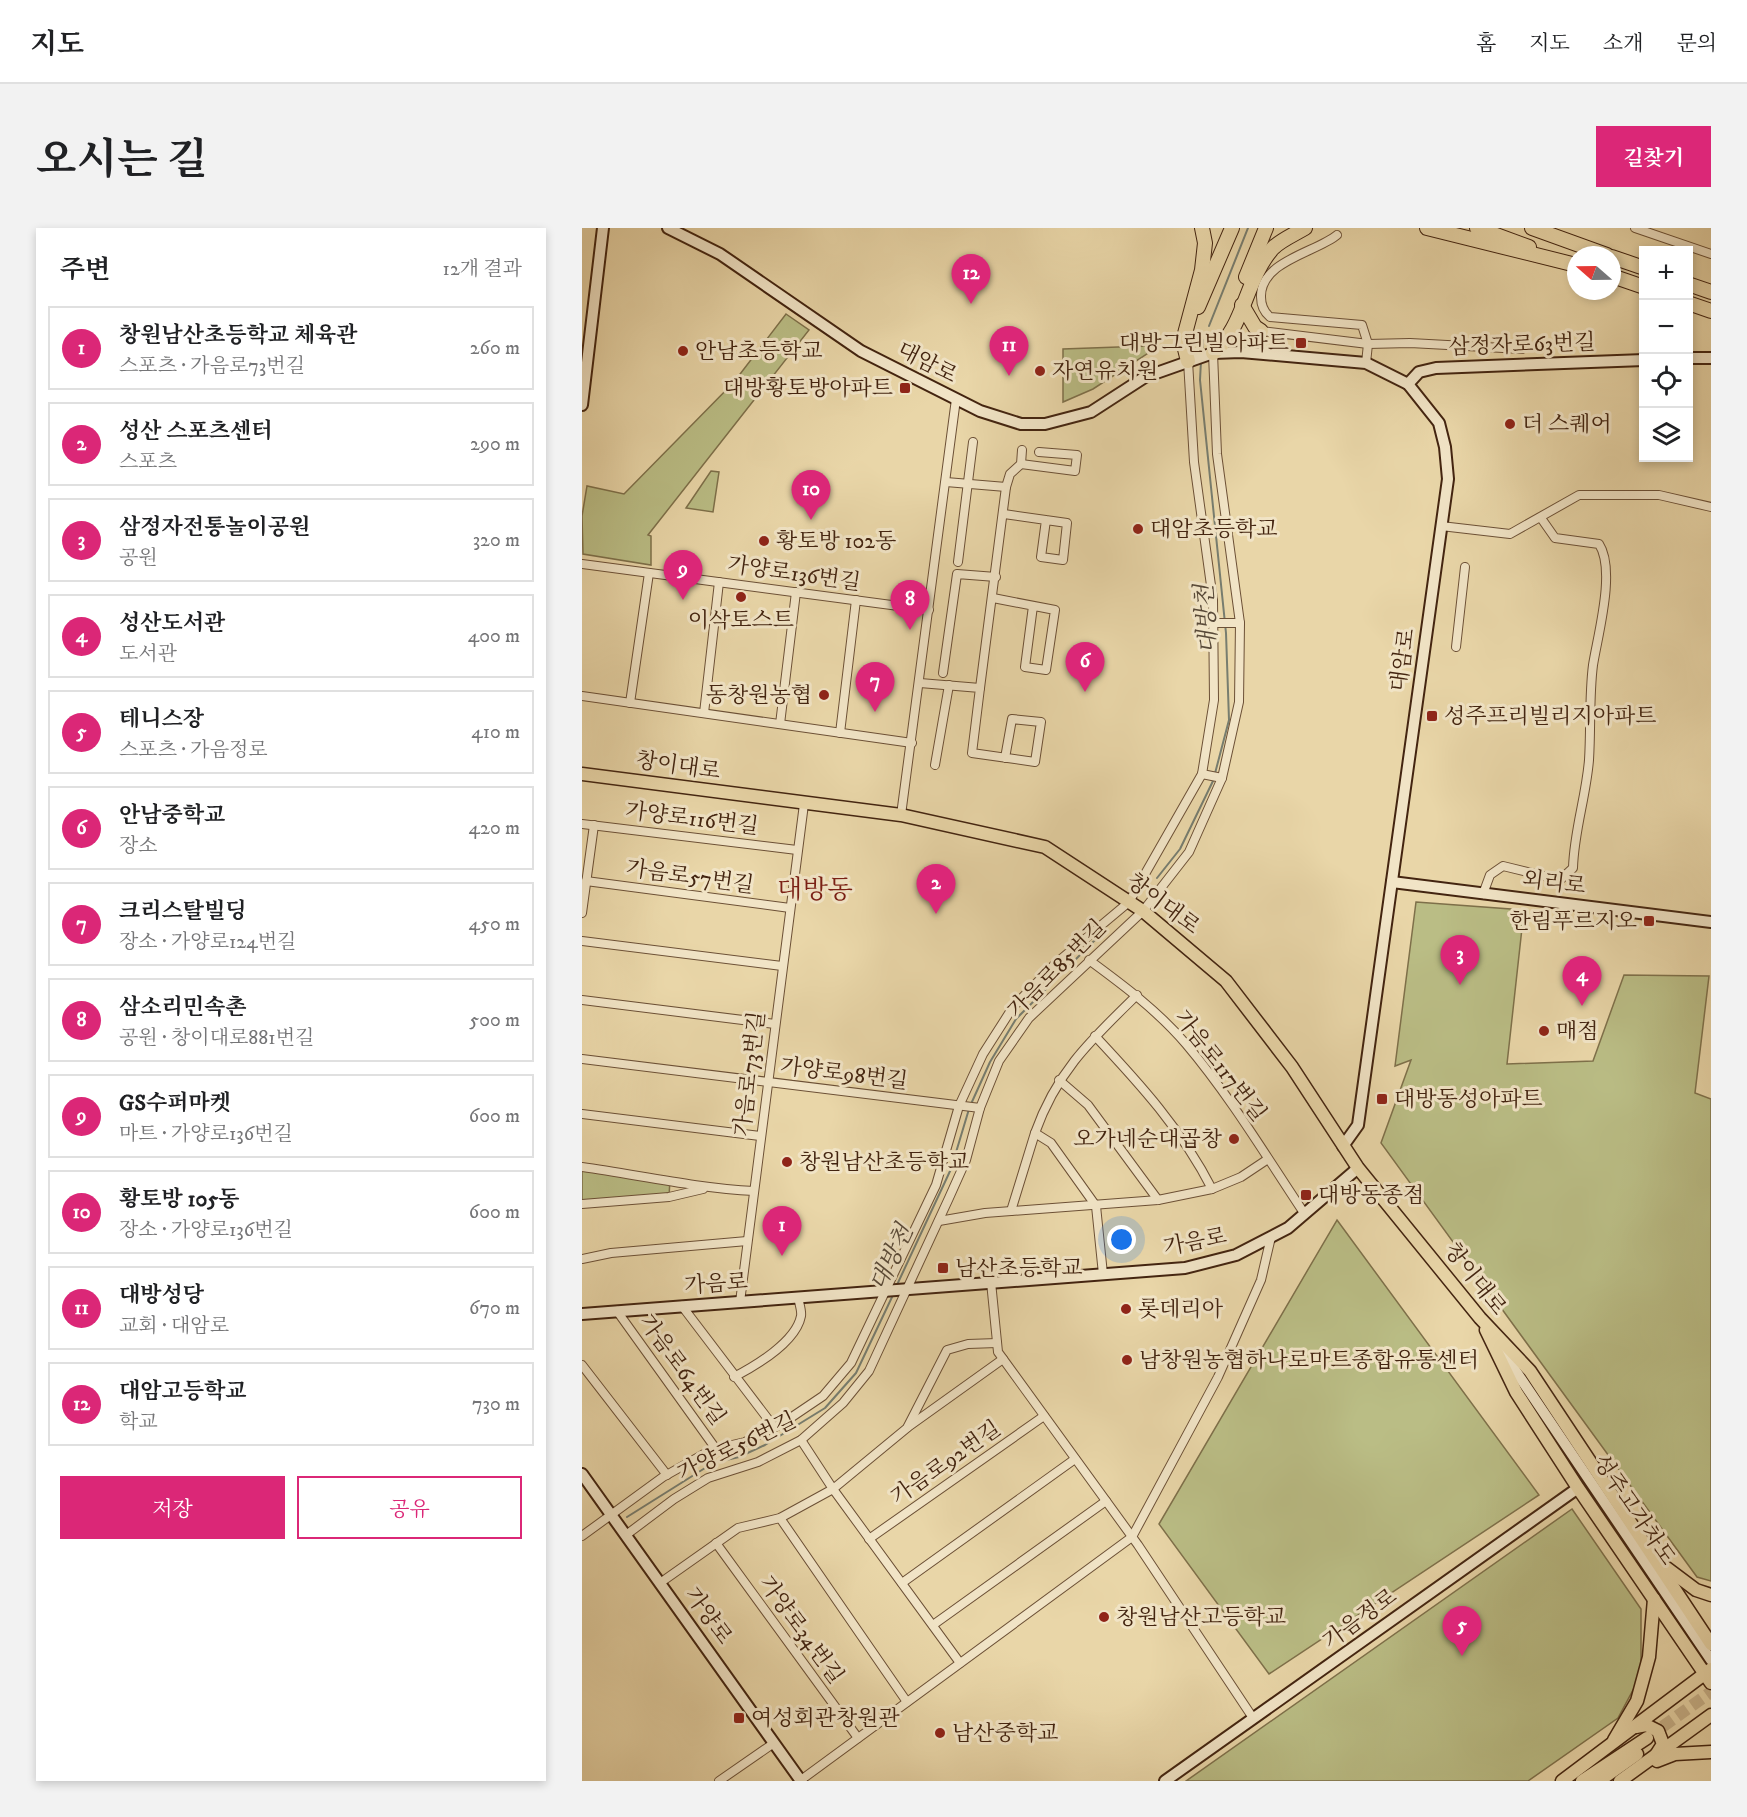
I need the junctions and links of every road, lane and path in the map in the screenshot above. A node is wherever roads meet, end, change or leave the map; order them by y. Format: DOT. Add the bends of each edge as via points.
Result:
graph roads {
  1 [pos="603,228"];
  2 [pos="668,228"];
  3 [pos="1202,228"];
  4 [pos="1232,228"];
  5 [pos="1266,228"];
  6 [pos="1305,228"];
  7 [pos="1427,228"];
  8 [pos="1477,228"];
  9 [pos="1532,228"];
  10 [pos="1557,228"];
  11 [pos="1635,228"];
  12 [pos="1337,235"];
  13 [pos="1581,246"];
  14 [pos="1586,246"];
  15 [pos="1711,254"];
  16 [pos="1621,260"];
  17 [pos="1567,261"];
  18 [pos="1567,262"];
  19 [pos="1639,266"];
  20 [pos="1621,279"];
  21 [pos="1639,285"];
  22 [pos="1693,285"];
  23 [pos="1711,292"];
  24 [pos="1693,304"];
  25 [pos="1242,306"];
  26 [pos="1711,311"];
  27 [pos="1189,321"];
  28 [pos="1261,331"];
  29 [pos="1368,344"];
  30 [pos="1522,349"];
  31 [pos="1213,353"];
  32 [pos="1693,358"];
  33 [pos="1711,358"];
  34 [pos="1639,360"];
  35 [pos="1188,361"];
  36 [pos="1366,363"];
  37 [pos="1408,384"];
  38 [pos="956,399"];
  39 [pos="582,405"];
  40 [pos="974,442"];
  41 [pos="1022,450"];
  42 [pos="1039,452"];
  43 [pos="1021,464"];
  44 [pos="946,482"];
  45 [pos="968,483"];
  46 [pos="1006,487"];
  47 [pos="1711,507"];
  48 [pos="1004,514"];
  49 [pos="1541,518"];
  50 [pos="1046,520"];
  51 [pos="1441,526"];
  52 [pos="958,562"];
  53 [pos="582,564"];
  54 [pos="1465,567"];
  55 [pos="649,573"];
  56 [pos="996,577"];
  57 [pos="719,582"];
  58 [pos="796,592"];
  59 [pos="993,598"];
  60 [pos="856,600"];
  61 [pos="1033,606"];
  62 [pos="929,610"];
  63 [pos="1214,623"];
  64 [pos="1240,623"];
  65 [pos="1456,647"];
  66 [pos="943,673"];
  67 [pos="920,683"];
  68 [pos="949,685"];
  69 [pos="980,688"];
  70 [pos="582,696"];
  71 [pos="630,703"];
  72 [pos="704,713"];
  73 [pos="780,724"];
  74 [pos="840,733"];
  75 [pos="912,743"];
  76 [pos="1005,758"];
  77 [pos="935,765"];
  78 [pos="582,774"];
  79 [pos="1202,774"];
  80 [pos="1222,778"];
  81 [pos="804,804"];
  82 [pos="901,815"];
  83 [pos="582,824"];
  84 [pos="594,825"];
  85 [pos="797,850"];
  86 [pos="586,881"];
  87 [pos="1392,882"];
  88 [pos="1482,894"];
  89 [pos="1129,902"];
  90 [pos="790,908"];
  91 [pos="1143,911"];
  92 [pos="582,913"];
  93 [pos="1711,922"];
  94 [pos="582,941"];
  95 [pos="1089,960"];
  96 [pos="782,966"];
  97 [pos="1137,995"];
  98 [pos="582,1000"];
  99 [pos="775,1024"];
  100 [pos="1095,1036"];
  101 [pos="582,1059"];
  102 [pos="1059,1080"];
  103 [pos="767,1083"];
  104 [pos="959,1106"];
  105 [pos="980,1108"];
  106 [pos="582,1114"];
  107 [pos="1035,1133"];
  108 [pos="760,1136"];
  109 [pos="1344,1146"];
  110 [pos="1268,1159"];
  111 [pos="582,1167"];
  112 [pos="1358,1168"];
  113 [pos="704,1188"];
  114 [pos="1212,1190"];
  115 [pos="754,1191"];
  116 [pos="1158,1200"];
  117 [pos="582,1204"];
  118 [pos="1096,1206"];
  119 [pos="1011,1211"];
  120 [pos="1304,1213"];
  121 [pos="939,1221"];
  122 [pos="1271,1237"];
  123 [pos="747,1241"];
  124 [pos="582,1258"];
  125 [pos="1103,1274"];
  126 [pos="991,1282"];
  127 [pos="904,1289"];
  128 [pos="887,1290"];
  129 [pos="798,1297"];
  130 [pos="740,1302"];
  131 [pos="682,1306"];
  132 [pos="617,1311"];
  133 [pos="582,1314"];
  134 [pos="1480,1318"];
  135 [pos="997,1343"];
  136 [pos="1003,1359"];
  137 [pos="582,1365"];
  138 [pos="734,1377"];
  139 [pos="1524,1383"];
  140 [pos="1044,1416"];
  141 [pos="774,1427"];
  142 [pos="907,1428"];
  143 [pos="801,1440"];
  144 [pos="717,1449"];
  145 [pos="1075,1459"];
  146 [pos="582,1474"];
  147 [pos="667,1475"];
  148 [pos="1578,1488"];
  149 [pos="833,1489"];
  150 [pos="1106,1501"];
  151 [pos="611,1515"];
  152 [pos="780,1518"];
  153 [pos="626,1535"];
  154 [pos="582,1536"];
  155 [pos="1132,1537"];
  156 [pos="869,1539"];
  157 [pos="716,1543"];
  158 [pos="1654,1557"];
  159 [pos="660,1583"];
  160 [pos="902,1583"];
  161 [pos="1711,1594"];
  162 [pos="1654,1599"];
  163 [pos="933,1625"];
  164 [pos="1711,1644"];
  165 [pos="1711,1660"];
  166 [pos="960,1663"];
  167 [pos="1709,1676"];
  168 [pos="907,1702"];
  169 [pos="1711,1715"];
  170 [pos="1253,1718"];
  171 [pos="1633,1728"];
  172 [pos="858,1738"];
  173 [pos="774,1743"];
  174 [pos="1609,1748"];
  175 [pos="1711,1752"];
  176 [pos="1653,1758"];
  177 [pos="1639,1768"];
  178 [pos="801,1780"];
  179 [pos="719,1781"];
  180 [pos="1165,1781"];
  181 [pos="1562,1781"];
  182 [pos="1582,1781"];
  183 [pos="1599,1781"];
  184 [pos="1620,1781"];
  1 -- 39 [label="street"];
  2 -- 38 [label="street, 대암로" via="720,254 861,351"];
  3 -- 27 [label="highway" via="1202,270"];
  4 -- 27 [label="highway" via="1204,296"];
  5 -- 31 [label="highway"];
  6 -- 25 [label="highway" via="1275,246 1251,282"];
  7 -- 18 [label="highway"];
  8 -- 17 [label="highway"];
  9 -- 13 [label="highway"];
  10 -- 14 [label="highway"];
  11 -- 15 [label="street"];
  12 -- 29 [label="street" via="1328,243 1286,261 1272,273 1261,291 1261,304 1270,317 1362,325"];
  16 -- 19 [label="highway"];
  20 -- 21 [label="highway"];
  22 -- 23 [label="highway"];
  24 -- 26 [label="highway"];
  25 -- 28 [label="highway"];
  25 -- 31 [label="highway" via="1226,343"];
  27 -- 35 [label="highway" via="1183,341"];
  28 -- 29 [label="street"];
  29 -- 30 [label="street"];
  29 -- 36 [label="street"];
  31 -- 35 [label="street, 대암로"];
  31 -- 36 [label="street, 대암로"];
  31 -- 64 [label="street, 가음로85번길" via="1218,454"];
  32 -- 33 [label="street"];
  34 -- 37 [label="street, 삼정자로63번길" via="1436,368 1419,372"];
  35 -- 38 [label="street, 대암로" via="1144,377 1091,412 1045,424 1001,420"];
  35 -- 63 [label="street" via="1194,462"];
  36 -- 37 [label="street, 대암로"];
  37 -- 51 [label="street, 대암로" via="1439,423 1445,447 1448,479"];
  38 -- 44 [label="street"];
  40 -- 45 [label="street"];
  41 -- 43 [label="street"];
  42 -- 43 [label="street" via="1077,455 1075,471"];
  43 -- 46 [label="street" via="1010,474"];
  44 -- 45 [label="street"];
  44 -- 62 [label="street"];
  45 -- 46 [label="street"];
  45 -- 52 [label="street"];
  46 -- 48 [label="street"];
  47 -- 49 [label="street" via="1659,495 1579,495"];
  48 -- 50 [label="street"];
  48 -- 56 [label="street"];
  49 -- 51 [label="street" via="1510,534"];
  49 -- 88 [label="street" via="1555,538 1599,544 1604,551 1606,580 1593,666 1589,763 1572,868 1560,880 1503,866 1490,875"];
  50 -- 50 [label="street" via="1067,523 1063,560 1041,557"];
  51 -- 87 [label="street, 대암로"];
  53 -- 55 [label="street, 가양로136번길"];
  54 -- 65 [label="street"];
  55 -- 57 [label="street, 가양로136번길"];
  55 -- 71 [label="street"];
  56 -- 59 [label="street"];
  56 -- 66 [label="street" via="957,574"];
  57 -- 58 [label="street, 가양로136번길"];
  57 -- 72 [label="street"];
  58 -- 60 [label="street, 가양로136번길"];
  58 -- 73 [label="street"];
  59 -- 61 [label="street"];
  59 -- 69 [label="street"];
  60 -- 62 [label="street, 가양로136번길"];
  60 -- 74 [label="street"];
  61 -- 61 [label="street" via="1055,610 1046,670 1024,667"];
  62 -- 67 [label="street"];
  63 -- 64 [label="street"];
  63 -- 79 [label="street" via="1214,700"];
  64 -- 80 [label="street, 가음로85번길" via="1239,702"];
  67 -- 68 [label="street"];
  67 -- 75 [label="street"];
  68 -- 69 [label="street"];
  68 -- 77 [label="street"];
  69 -- 76 [label="street" via="972,753"];
  70 -- 71 [label="street"];
  71 -- 72 [label="street"];
  72 -- 73 [label="street"];
  73 -- 74 [label="street"];
  74 -- 75 [label="street"];
  75 -- 82 [label="street"];
  76 -- 76 [label="street" via="1035,762 1041,722 1012,719"];
  78 -- 81 [label="main road, 창이대로"];
  79 -- 80 [label="street"];
  79 -- 89 [label="street"];
  80 -- 91 [label="street, 가음로85번길" via="1189,852"];
  81 -- 82 [label="main road, 창이대로"];
  81 -- 85 [label="street, 가음로73번길"];
  82 -- 89 [label="main road, 창이대로" via="1045,847"];
  83 -- 84 [label="street, 가양로116번길"];
  84 -- 85 [label="street, 가양로116번길"];
  84 -- 86 [label="street"];
  85 -- 90 [label="street, 가음로73번길"];
  86 -- 90 [label="street, 가음로57번길"];
  86 -- 92 [label="street"];
  87 -- 88 [label="street, 외리로"];
  87 -- 109 [label="street, 대암로" via="1358,1125"];
  88 -- 93 [label="street, 외리로"];
  89 -- 91 [label="main road, 창이대로"];
  89 -- 104 [label="street" via="1055,964 1013,1007 983,1054"];
  90 -- 96 [label="street, 가음로73번길"];
  91 -- 95 [label="street, 가음로85번길"];
  91 -- 109 [label="main road, 창이대로" via="1226,981 1292,1067"];
  94 -- 96 [label="street"];
  95 -- 97 [label="street, 가음로117번길"];
  95 -- 105 [label="street, 가음로85번길" via="1029,1018 999,1061"];
  96 -- 99 [label="street, 가음로73번길"];
  97 -- 100 [label="street"];
  97 -- 110 [label="street, 가음로117번길" via="1185,1043"];
  98 -- 99 [label="street"];
  99 -- 103 [label="street, 가음로73번길"];
  100 -- 102 [label="street"];
  100 -- 114 [label="street" via="1151,1096 1194,1154"];
  101 -- 103 [label="street, 가양로98번길"];
  102 -- 107 [label="street"];
  102 -- 116 [label="street" via="1088,1105"];
  103 -- 104 [label="street, 가양로98번길"];
  103 -- 108 [label="street, 가음로73번길"];
  104 -- 105 [label="street, 가양로98번길"];
  104 -- 128 [label="street" via="936,1185"];
  105 -- 121 [label="street, 가음로85번길" via="966,1160"];
  106 -- 108 [label="street"];
  107 -- 118 [label="street" via="1051,1143"];
  107 -- 119 [label="street"];
  108 -- 115 [label="street, 가음로73번길"];
  109 -- 112 [label="main road, 창이대로"];
  110 -- 114 [label="street"];
  110 -- 120 [label="street, 가음로117번길"];
  111 -- 113 [label="street" via="670,1179"];
  112 -- 120 [label="street, 가음로"];
  112 -- 134 [label="main road, 창이대로"];
  113 -- 115 [label="street"];
  113 -- 117 [label="street" via="669,1197"];
  114 -- 116 [label="street"];
  115 -- 123 [label="street, 가음로73번길"];
  116 -- 118 [label="street"];
  118 -- 119 [label="street"];
  118 -- 125 [label="street"];
  119 -- 121 [label="street"];
  120 -- 122 [label="street, 가음로"];
  121 -- 127 [label="street, 가음로85번길"];
  122 -- 125 [label="street, 가음로" via="1236,1255 1185,1268"];
  122 -- 155 [label="street" via="1261,1280 1218,1377"];
  123 -- 124 [label="street"];
  123 -- 130 [label="street, 가음로73번길"];
  125 -- 126 [label="street, 가음로"];
  126 -- 127 [label="street, 가음로"];
  126 -- 135 [label="street"];
  127 -- 128 [label="street, 가음로"];
  127 -- 143 [label="street, 가양로56번길" via="869,1371 843,1403"];
  128 -- 129 [label="street, 가음로"];
  128 -- 141 [label="street" via="851,1362 823,1395"];
  129 -- 130 [label="street, 가음로"];
  129 -- 138 [label="street" via="801,1317 792,1332 771,1354"];
  130 -- 131 [label="street, 가음로"];
  131 -- 132 [label="street, 가음로"];
  131 -- 138 [label="street"];
  132 -- 133 [label="street, 가음로"];
  132 -- 144 [label="street, 가음로64번길"];
  134 -- 139 [label="street, 창이대로"];
  134 -- 148 [label="main road" via="1516,1392"];
  134 -- 158 [label="main road" via="1530,1371"];
  135 -- 136 [label="street"];
  135 -- 142 [label="street" via="968,1344 947,1350"];
  136 -- 140 [label="street"];
  136 -- 142 [label="street"];
  137 -- 147 [label="street"];
  138 -- 141 [label="street"];
  139 -- 165 [label="street, 성주고가차도"];
  140 -- 145 [label="street"];
  140 -- 156 [label="street, 가음로92번길"];
  141 -- 144 [label="street" via="745,1442"];
  142 -- 149 [label="street"];
  143 -- 149 [label="street"];
  143 -- 153 [label="street, 가양로56번길" via="758,1462 708,1478"];
  144 -- 147 [label="street"];
  145 -- 150 [label="street"];
  145 -- 160 [label="street"];
  146 -- 151 [label="street, 가양로"];
  147 -- 151 [label="street"];
  148 -- 162 [label="main road"];
  148 -- 170 [label="street, 가음정로"];
  149 -- 152 [label="street"];
  149 -- 156 [label="street"];
  150 -- 155 [label="street"];
  150 -- 163 [label="street"];
  151 -- 153 [label="street, 가양로"];
  151 -- 154 [label="street"];
  152 -- 157 [label="street" via="738,1527"];
  152 -- 168 [label="street, 가양로34번길"];
  153 -- 159 [label="street, 가양로"];
  155 -- 166 [label="street"];
  155 -- 170 [label="street"];
  156 -- 160 [label="street"];
  157 -- 159 [label="street"];
  157 -- 172 [label="street, 가양로34번길"];
  158 -- 161 [label="main road" via="1696,1590"];
  158 -- 164 [label="main road"];
  159 -- 173 [label="street, 가양로"];
  160 -- 163 [label="street"];
  162 -- 167 [label="main road"];
  162 -- 174 [label="main road" via="1649,1656 1637,1701"];
  163 -- 166 [label="street"];
  166 -- 168 [label="street"];
  167 -- 171 [label="main road"];
  168 -- 172 [label="street"];
  169 -- 176 [label="main road"];
  170 -- 180 [label="street, 가음정로"];
  171 -- 174 [label="main road"];
  171 -- 176 [label="main road" via="1646,1725 1658,1731 1663,1744"];
  172 -- 178 [label="street"];
  173 -- 178 [label="street, 가양로"];
  173 -- 179 [label="street"];
  174 -- 181 [label="main road"];
  175 -- 177 [label="main road" via="1675,1754"];
  176 -- 177 [label="main road"];
  177 -- 184 [label="main road"];
  182 -- 183 [label="main road" via="1649,1741"];
}
